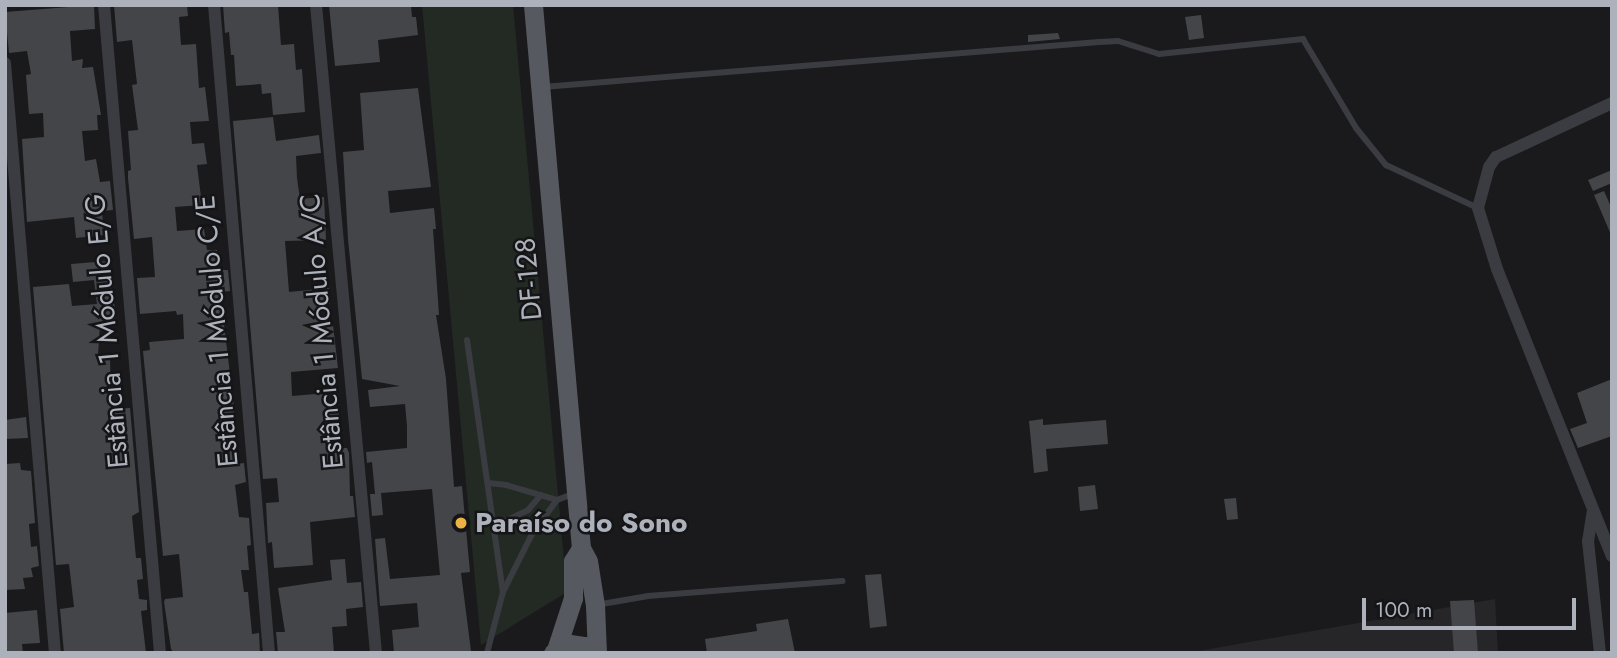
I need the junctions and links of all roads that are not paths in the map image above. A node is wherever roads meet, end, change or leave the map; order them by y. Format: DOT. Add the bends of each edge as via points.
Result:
graph roads {
  1 [pos="104,5"];
  2 [pos="214,5"];
  3 [pos="316,5"];
  4 [pos="533,5"];
  5 [pos="5,63"];
  6 [pos="540,87"];
  7 [pos="1612,103"];
  8 [pos="1478,208"];
  9 [pos="467,340"];
  10 [pos="488,483"];
  11 [pos="576,493"];
  12 [pos="541,495"];
  13 [pos="557,500"];
  14 [pos="1593,510"];
  15 [pos="494,526"];
  16 [pos="581,548"];
  17 [pos="1612,556"];
  18 [pos="842,581"];
  19 [pos="503,592"];
  20 [pos="595,605"];
  21 [pos="554,651"];
  22 [pos="55,653"];
  23 [pos="160,653"];
  24 [pos="270,653"];
  25 [pos="376,653"];
  26 [pos="487,653"];
  27 [pos="595,653"];
  28 [pos="1600,653"];
  1 -- 23 [label="street, Estância 1 Módulo E/G"];
  2 -- 24 [label="street, Estância 1 Módulo C/E"];
  3 -- 25 [label="street, Estância 1 Módulo A/C"];
  4 -- 6 [label="main road, DF-128 / DF-128"];
  5 -- 22 [label="street"];
  6 -- 8 [label="lane" via="1099,42 1118,41 1159,54 1303,39 1356,128 1386,164"];
  6 -- 11 [label="main road, DF-128 / DF-128"];
  7 -- 8 [label="street" via="1496,157"];
  8 -- 14 [label="street" via="1497,269"];
  9 -- 10 [label="lane"];
  10 -- 12 [label="lane"];
  10 -- 15 [label="lane"];
  11 -- 13 [label="lane"];
  11 -- 16 [label="main road, DF-128 / DF-128"];
  12 -- 13 [label="lane"];
  12 -- 15 [label="lane" via="528,510"];
  13 -- 19 [label="lane" via="532,534"];
  14 -- 17 [label="street"];
  14 -- 28 [label="street" via="1588,541"];
  15 -- 19 [label="lane"];
  16 -- 20 [label="main road, DF-128 / DF-128" via="588,561"];
  16 -- 21 [label="main road, DF-128 / DF-128" via="573,561 573,598"];
  18 -- 20 [label="lane" via="648,596"];
  19 -- 26 [label="lane"];
  20 -- 27 [label="main road, DF-128 / DF-128"];
  21 -- 27 [label="main road, DF-128" via="578,644"];
}
